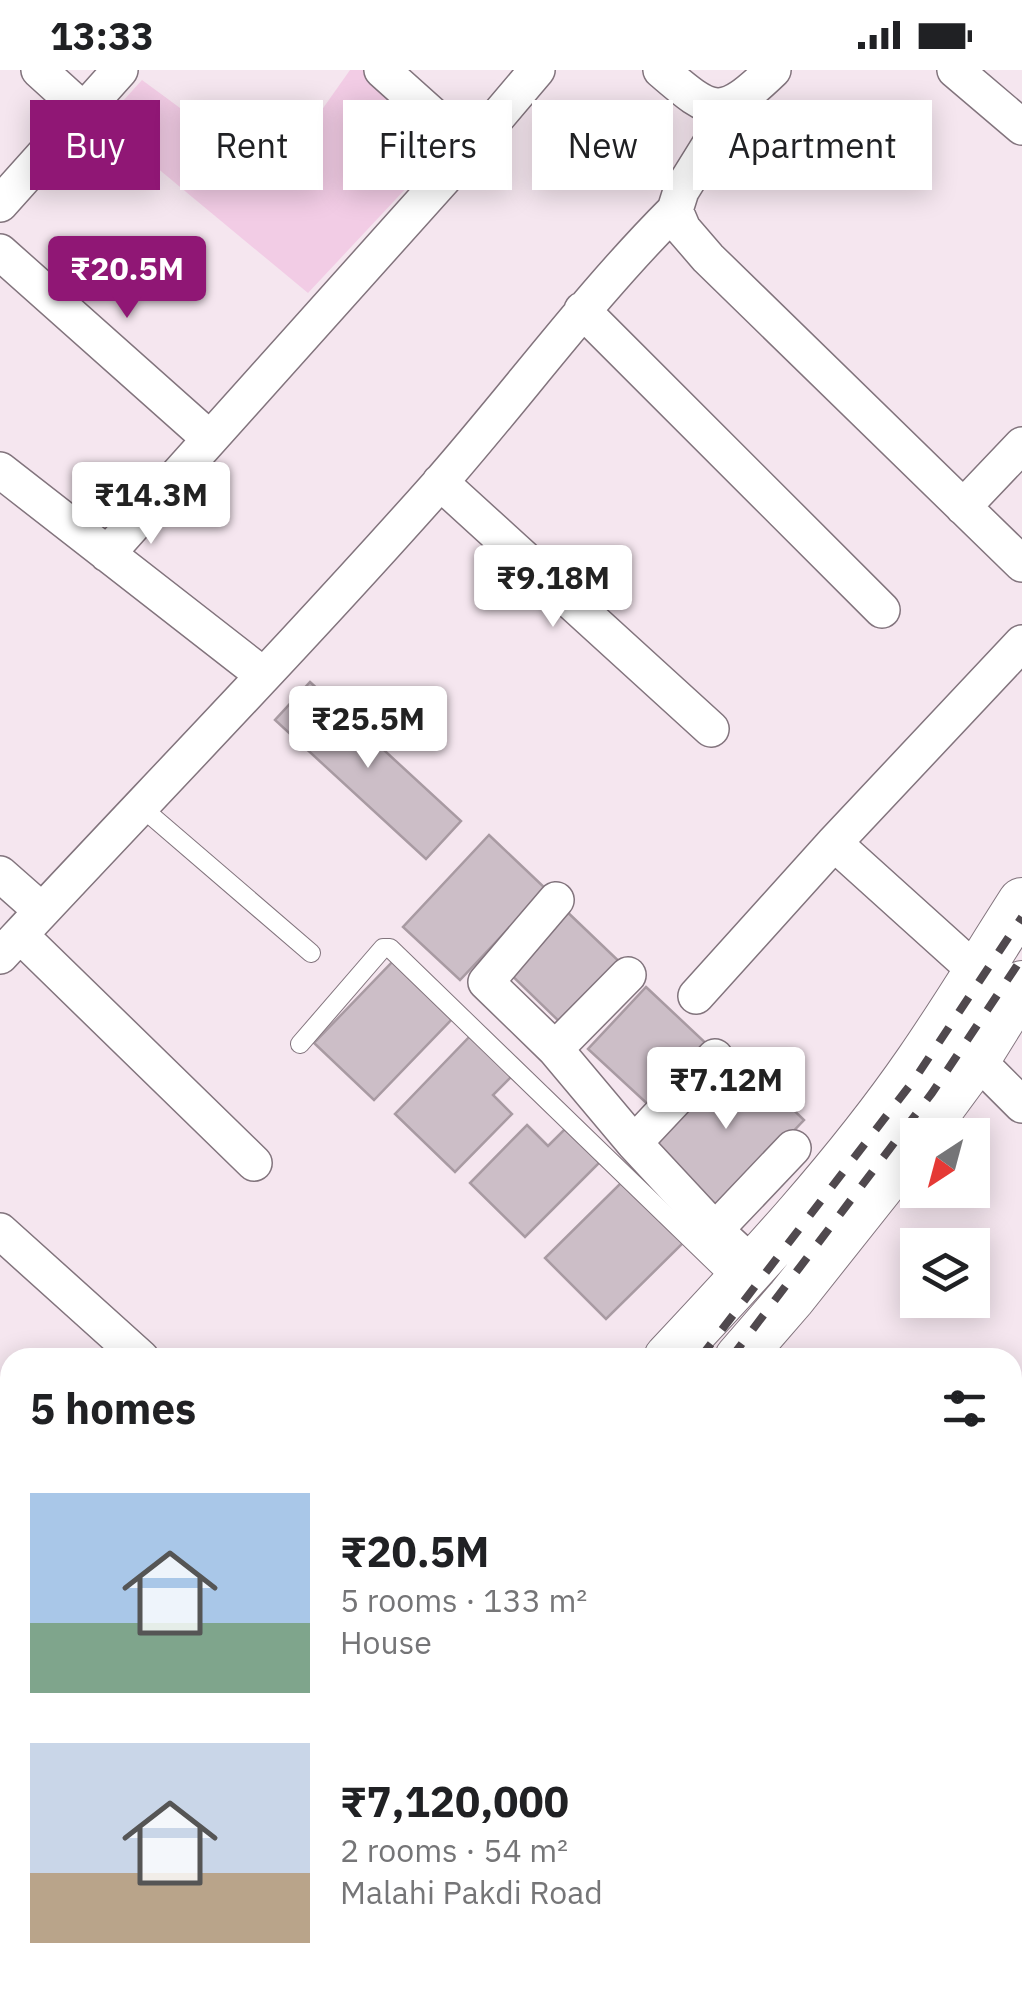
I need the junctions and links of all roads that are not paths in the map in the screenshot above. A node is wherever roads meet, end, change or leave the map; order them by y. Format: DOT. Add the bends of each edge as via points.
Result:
graph roads {
  1 [pos="39,70"];
  2 [pos="120,70"];
  3 [pos="382,70"];
  4 [pos="537,70"];
  5 [pos="660,70"];
  6 [pos="772,70"];
  7 [pos="955,70"];
  8 [pos="71,100"];
  9 [pos="92,100"];
  10 [pos="415,100"];
  11 [pos="512,100"];
  12 [pos="699,100"];
  13 [pos="739,100"];
  14 [pos="1022,127"];
  15 [pos="30,170"];
  16 [pos="693,173"];
  17 [pos="433,190"];
  18 [pos="0,204"];
  19 [pos="675,210"];
  20 [pos="0,252"];
  21 [pos="582,310"];
  22 [pos="210,439"];
  23 [pos="1022,446"];
  24 [pos="0,470"];
  25 [pos="440,482"];
  26 [pos="963,507"];
  27 [pos="107,554"];
  28 [pos="1022,564"];
  29 [pos="882,610"];
  30 [pos="1022,643"];
  31 [pos="262,675"];
  32 [pos="710,729"];
  33 [pos="140,806"];
  34 [pos="834,842"];
  35 [pos="0,874"];
  36 [pos="556,900"];
  37 [pos="1019,914"];
  38 [pos="20,934"];
  39 [pos="311,952"];
  40 [pos="976,972"];
  41 [pos="628,976"];
  42 [pos="1022,986"];
  43 [pos="696,996"];
  44 [pos="300,1044"];
  45 [pos="555,1048"];
  46 [pos="715,1058"];
  47 [pos="976,1059"];
  48 [pos="1022,1105"];
  49 [pos="932,1118"];
  50 [pos="634,1142"];
  51 [pos="793,1148"];
  52 [pos="900,1160"];
  53 [pos="254,1163"];
  54 [pos="0,1230"];
  55 [pos="715,1230"];
  56 [pos="746,1275"];
  57 [pos="121,1348"];
  58 [pos="677,1348"];
  59 [pos="748,1348"];
  1 -- 8 [label="street"];
  2 -- 9 [label="street"];
  3 -- 10 [label="street"];
  4 -- 11 [label="street"];
  5 -- 12 [label="street"];
  6 -- 13 [label="street"];
  7 -- 14 [label="street"];
  15 -- 18 [label="street"];
  16 -- 19 [label="street"];
  17 -- 22 [label="street"];
  19 -- 21 [label="street"];
  19 -- 26 [label="street" via="696,245"];
  20 -- 22 [label="street"];
  21 -- 25 [label="street"];
  21 -- 29 [label="street"];
  22 -- 27 [label="street"];
  23 -- 26 [label="street"];
  24 -- 27 [label="street"];
  25 -- 31 [label="street"];
  25 -- 32 [label="street"];
  26 -- 28 [label="street"];
  27 -- 31 [label="street"];
  30 -- 34 [label="street"];
  31 -- 33 [label="street"];
  33 -- 38 [label="street"];
  33 -- 39 [label="lane"];
  34 -- 40 [label="street"];
  34 -- 43 [label="street"];
  35 -- 38 [label="street"];
  36 -- 45 [label="street" via="486,980"];
  37 -- 40 [label="main road"];
  38 -- 53 [label="street"];
  40 -- 56 [label="main road" via="918,1063"];
  41 -- 45 [label="street"];
  42 -- 47 [label="main road"];
  44 -- 56 [label="lane" via="382,948 390,948"];
  45 -- 50 [label="street"];
  46 -- 50 [label="street"];
  47 -- 48 [label="street"];
  47 -- 49 [label="main road"];
  50 -- 55 [label="street"];
  51 -- 55 [label="street"];
  52 -- 59 [label="main road"];
  54 -- 57 [label="street"];
  55 -- 56 [label="street"];
  56 -- 58 [label="main road"];
}
